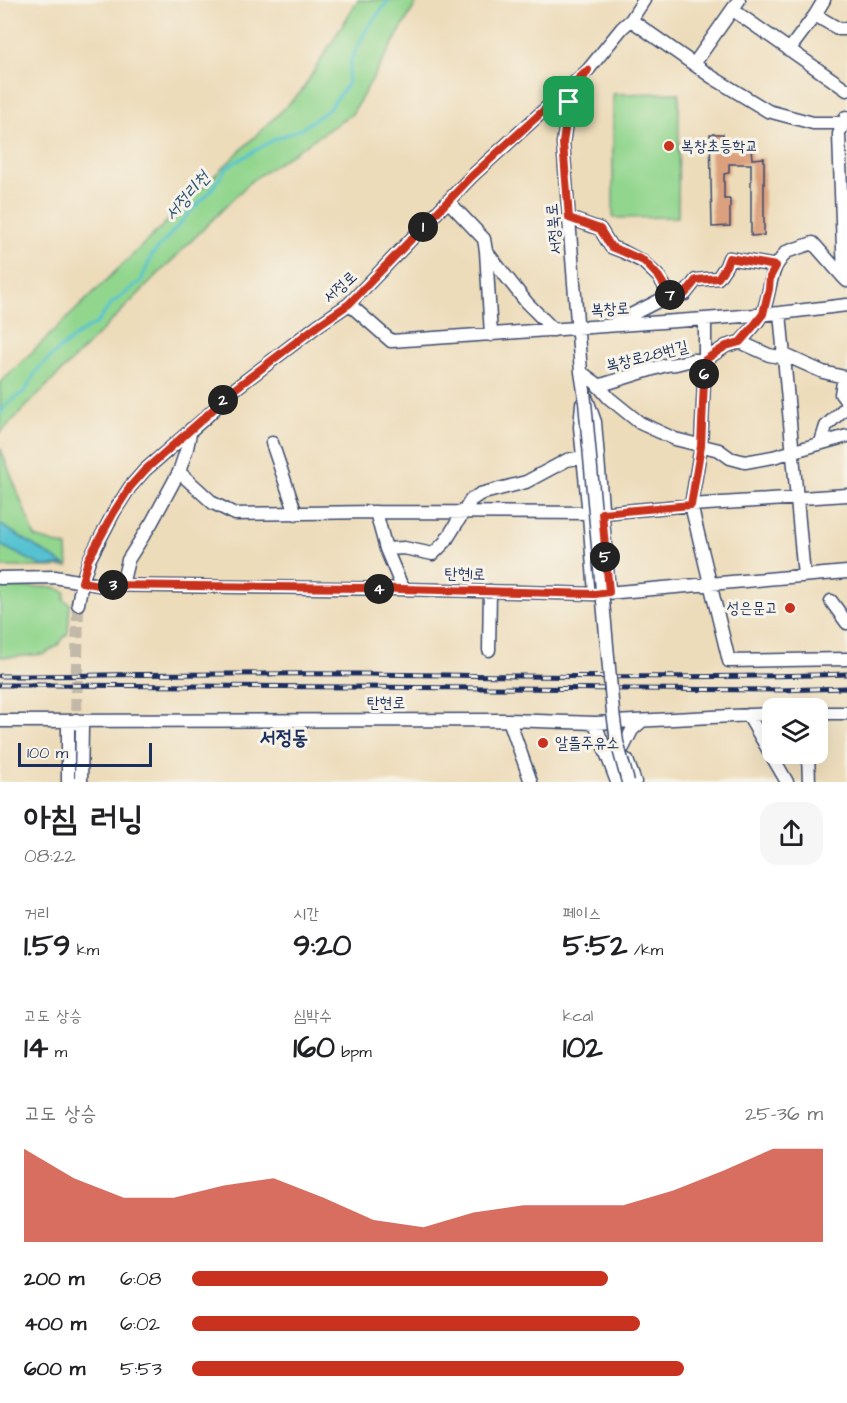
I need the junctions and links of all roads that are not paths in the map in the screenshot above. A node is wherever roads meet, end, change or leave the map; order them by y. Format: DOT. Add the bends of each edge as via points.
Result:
graph roads {
  1 [pos="644,0"];
  2 [pos="824,0"];
  3 [pos="736,5"];
  4 [pos="815,15"];
  5 [pos="631,20"];
  6 [pos="847,29"];
  7 [pos="789,50"];
  8 [pos="694,64"];
  9 [pos="588,70"];
  10 [pos="847,90"];
  11 [pos="846,121"];
  12 [pos="448,201"];
  13 [pos="569,218"];
  14 [pos="486,251"];
  15 [pos="776,266"];
  16 [pos="846,280"];
  17 [pos="670,295"];
  18 [pos="349,304"];
  19 [pos="847,305"];
  20 [pos="780,313"];
  21 [pos="763,314"];
  22 [pos="705,319"];
  23 [pos="609,326"];
  24 [pos="578,328"];
  25 [pos="554,330"];
  26 [pos="491,335"];
  27 [pos="740,342"];
  28 [pos="785,357"];
  29 [pos="705,360"];
  30 [pos="581,372"];
  31 [pos="598,386"];
  32 [pos="584,391"];
  33 [pos="847,404"];
  34 [pos="192,429"];
  35 [pos="847,436"];
  36 [pos="821,442"];
  37 [pos="272,443"];
  38 [pos="701,446"];
  39 [pos="793,451"];
  40 [pos="583,457"];
  41 [pos="178,472"];
  42 [pos="847,495"];
  43 [pos="796,498"];
  44 [pos="691,505"];
  45 [pos="376,512"];
  46 [pos="464,512"];
  47 [pos="595,513"];
  48 [pos="296,514"];
  49 [pos="387,549"];
  50 [pos="847,572"];
  51 [pos="804,576"];
  52 [pos="0,578"];
  53 [pos="82,582"];
  54 [pos="711,584"];
  55 [pos="122,585"];
  56 [pos="403,589"];
  57 [pos="490,591"];
  58 [pos="609,592"];
  59 [pos="595,594"];
  60 [pos="831,601"];
  61 [pos="78,604"];
  62 [pos="847,623"];
  63 [pos="489,650"];
  64 [pos="847,659"];
  65 [pos="828,713"];
  66 [pos="847,713"];
  67 [pos="762,714"];
  68 [pos="748,715"];
  69 [pos="76,720"];
  70 [pos="509,720"];
  71 [pos="0,721"];
  72 [pos="642,721"];
  73 [pos="620,722"];
  74 [pos="595,723"];
  75 [pos="623,748"];
  76 [pos="808,764"];
  77 [pos="68,782"];
  78 [pos="81,782"];
  79 [pos="531,782"];
  80 [pos="617,782"];
  81 [pos="628,782"];
  82 [pos="635,782"];
  83 [pos="787,782"];
  84 [pos="809,782"];
  1 -- 5 [label="street, 서정로"];
  2 -- 4 [label="street"];
  3 -- 7 [label="street"];
  3 -- 8 [label="street"];
  4 -- 6 [label="street" via="839,29"];
  4 -- 7 [label="street"];
  5 -- 8 [label="street"];
  5 -- 9 [label="street, 서정로"];
  7 -- 10 [label="street"];
  8 -- 11 [label="street" via="768,111 813,123"];
  9 -- 12 [label="street, 서정로"];
  9 -- 13 [label="street, 서정북로" via="569,102 563,143"];
  11 -- 16 [label="street" via="838,134"];
  12 -- 14 [label="street" via="484,238"];
  12 -- 18 [label="street, 서정로"];
  13 -- 17 [label="street" via="600,229 611,247 644,261"];
  13 -- 24 [label="street, 서정북로"];
  14 -- 25 [label="street"];
  14 -- 26 [label="street"];
  15 -- 16 [label="street" via="786,252 813,243"];
  15 -- 17 [label="street" via="729,258 718,278 696,280 685,294"];
  15 -- 21 [label="street"];
  17 -- 23 [label="street"];
  18 -- 26 [label="street, 복창로" via="391,341"];
  18 -- 34 [label="street, 서정로" via="236,388"];
  19 -- 20 [label="street, 복창로"];
  20 -- 21 [label="street, 복창로"];
  20 -- 28 [label="street"];
  21 -- 22 [label="street, 복창로"];
  21 -- 27 [label="street"];
  22 -- 23 [label="street, 복창로"];
  22 -- 29 [label="street, 복창로28번길"];
  23 -- 24 [label="street, 복창로"];
  24 -- 25 [label="street, 복창로"];
  24 -- 30 [label="street, 서정북로"];
  25 -- 26 [label="street, 복창로"];
  27 -- 28 [label="street" via="769,355"];
  27 -- 29 [label="street, 복창로28번길"];
  28 -- 33 [label="street" via="844,377 841,394"];
  28 -- 39 [label="street"];
  29 -- 31 [label="street, 복창로28번길" via="666,364"];
  29 -- 38 [label="street, 복창로28번길"];
  30 -- 31 [label="street, 복창로28번길"];
  30 -- 32 [label="street, 서정북로"];
  31 -- 38 [label="street, 복창로28번길" via="640,423"];
  32 -- 40 [label="street" via="580,427"];
  32 -- 47 [label="street" via="595,422"];
  32 -- 81 [label="street, bridge" via="613,712"];
  33 -- 36 [label="street" via="826,426"];
  34 -- 41 [label="street"];
  34 -- 53 [label="street, 서정로" via="130,487 88,560"];
  35 -- 36 [label="street, 복창로28번길"];
  36 -- 39 [label="street, 복창로28번길"];
  37 -- 48 [label="street"];
  38 -- 39 [label="street, 복창로28번길" via="745,462"];
  38 -- 44 [label="street, 복창로28번길"];
  39 -- 43 [label="street"];
  40 -- 46 [label="street" via="567,460 526,482 480,494"];
  40 -- 47 [label="street"];
  41 -- 48 [label="street" via="213,503 235,514"];
  41 -- 55 [label="street" via="128,560"];
  42 -- 43 [label="street"];
  43 -- 44 [label="street"];
  43 -- 51 [label="street"];
  44 -- 47 [label="street"];
  44 -- 54 [label="street, 복창로28번길"];
  45 -- 46 [label="street"];
  45 -- 48 [label="street"];
  45 -- 49 [label="street"];
  46 -- 47 [label="street"];
  46 -- 49 [label="street" via="433,554"];
  47 -- 58 [label="street"];
  47 -- 59 [label="street"];
  49 -- 56 [label="street"];
  50 -- 51 [label="street, 탄현1로"];
  51 -- 54 [label="street, 탄현1로"];
  52 -- 53 [label="street, 탄현1로" via="55,577"];
  53 -- 55 [label="street, 탄현1로"];
  53 -- 61 [label="street, 서정로"];
  54 -- 58 [label="street, 탄현1로"];
  54 -- 64 [label="street, 복창로28번길" via="729,661"];
  55 -- 56 [label="street, 탄현1로"];
  56 -- 57 [label="street, 탄현1로"];
  57 -- 59 [label="street, 탄현1로"];
  57 -- 63 [label="street"];
  58 -- 59 [label="street, 탄현1로"];
  60 -- 62 [label="street"];
  65 -- 66 [label="street"];
  67 -- 68 [label="street, 탄현로"];
  68 -- 72 [label="street, 탄현로"];
  68 -- 83 [label="street"];
  69 -- 70 [label="street, 탄현로"];
  69 -- 71 [label="street, 탄현로"];
  69 -- 77 [label="street" via="68,727"];
  69 -- 78 [label="street" via="82,728"];
  70 -- 74 [label="street, 탄현로"];
  70 -- 79 [label="street"];
  72 -- 73 [label="street, 탄현로"];
  72 -- 75 [label="street"];
  73 -- 74 [label="street, 탄현로"];
  73 -- 75 [label="street"];
  74 -- 80 [label="street"];
  75 -- 82 [label="street"];
  76 -- 84 [label="street"];
}
